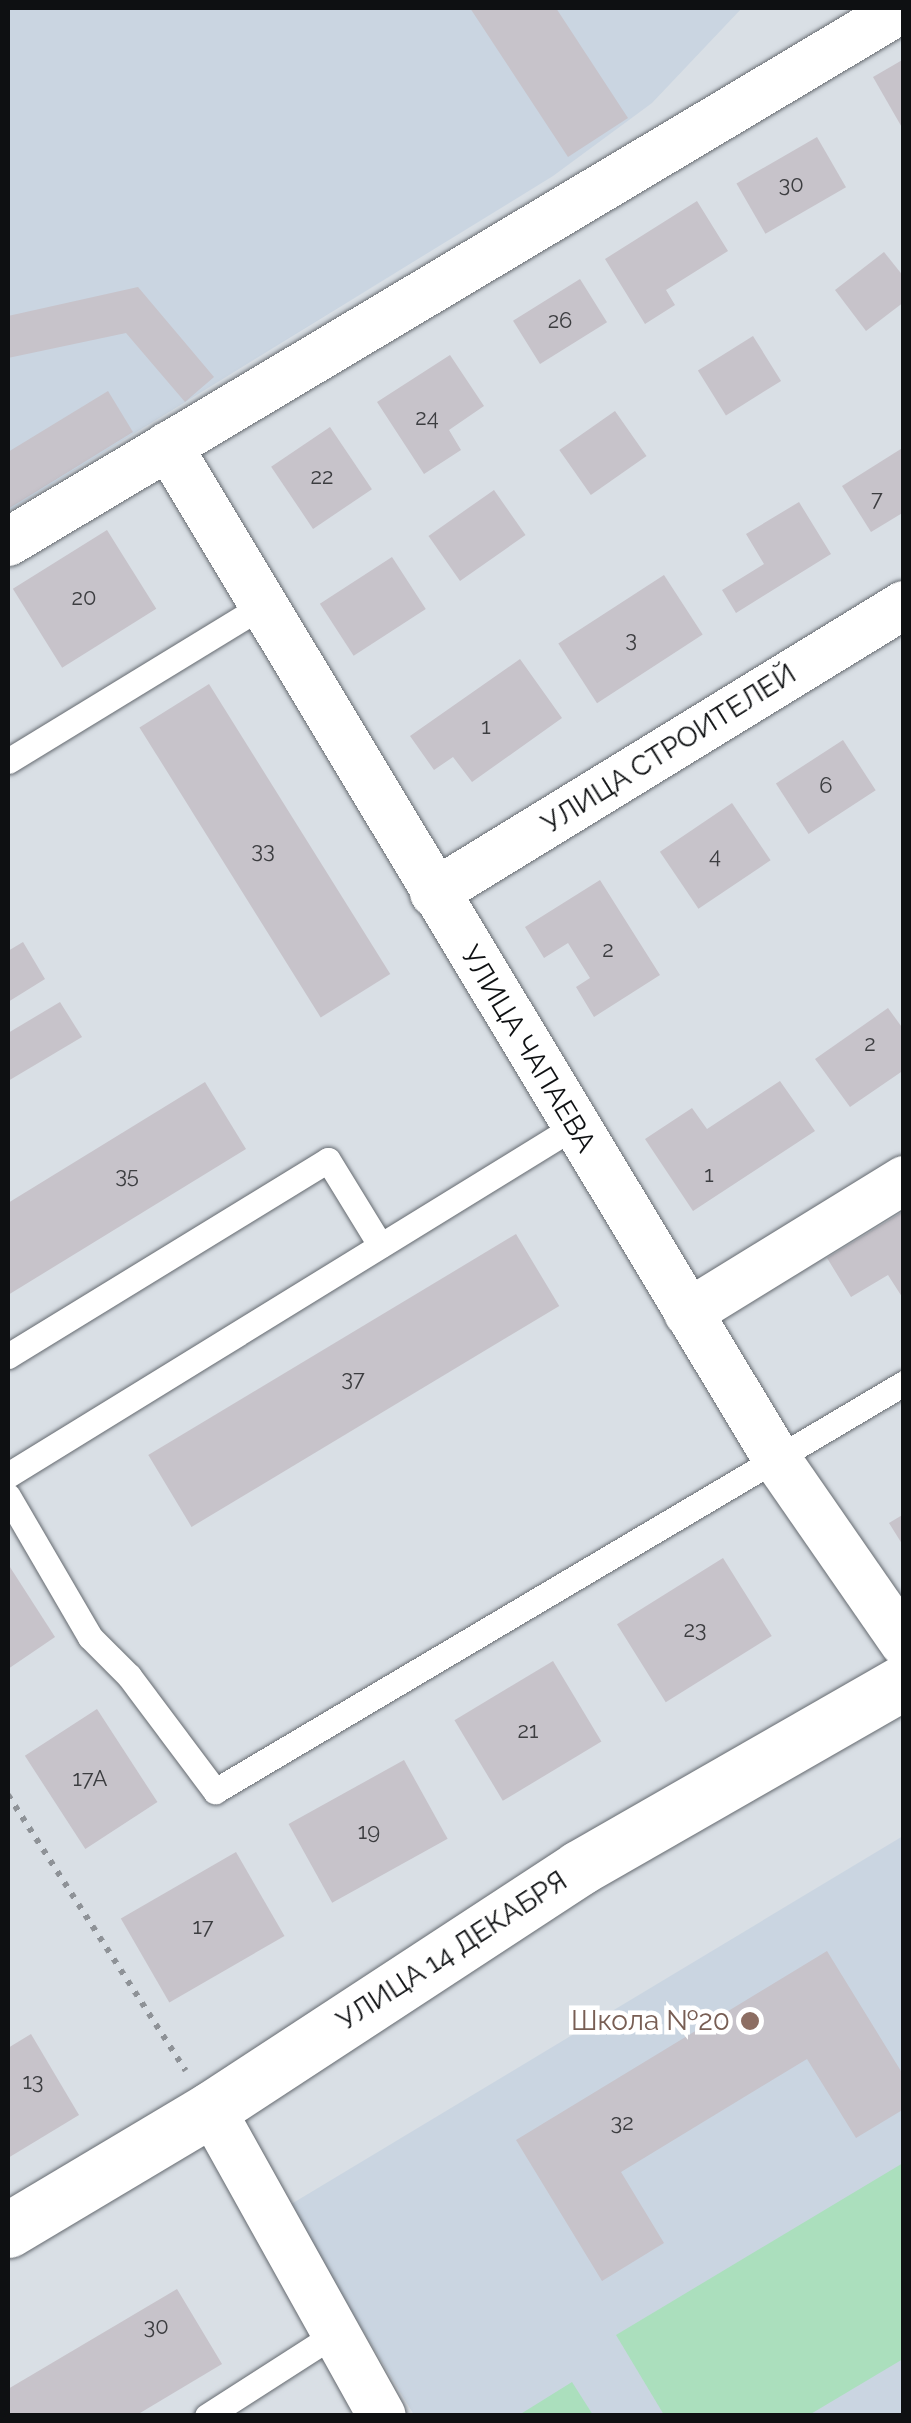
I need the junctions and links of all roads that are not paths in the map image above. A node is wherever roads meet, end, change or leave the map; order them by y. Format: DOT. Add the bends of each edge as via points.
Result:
graph roads {
  1 [pos="902,8"];
  2 [pos="168,446"];
  3 [pos="8,542"];
  4 [pos="904,605"];
  5 [pos="260,607"];
  6 [pos="8,762"];
  7 [pos="434,893"];
  8 [pos="576,1126"];
  9 [pos="904,1180"];
  10 [pos="380,1244"];
  11 [pos="688,1312"];
  12 [pos="8,1356"];
  13 [pos="904,1383"];
  14 [pos="778,1461"];
  15 [pos="8,1475"];
  16 [pos="8,1496"];
  17 [pos="904,1643"];
  18 [pos="904,1682"];
  19 [pos="211,2109"];
  20 [pos="8,2230"];
  21 [pos="338,2332"];
  22 [pos="207,2416"];
  23 [pos="382,2416"];
  1 -- 2 [label="street"];
  2 -- 3 [label="street"];
  2 -- 5 [label="street, УЛИЦА ЧАПАЕВА"];
  4 -- 7 [label="street, УЛИЦА СТРОИТЕЛЕЙ"];
  5 -- 6 [label="lane"];
  5 -- 7 [label="street, УЛИЦА ЧАПАЕВА"];
  7 -- 8 [label="street, УЛИЦА ЧАПАЕВА"];
  8 -- 10 [label="lane"];
  8 -- 11 [label="street, УЛИЦА ЧАПАЕВА"];
  9 -- 11 [label="street"];
  10 -- 12 [label="lane" via="328,1160"];
  10 -- 15 [label="lane"];
  11 -- 14 [label="street, УЛИЦА ЧАПАЕВА"];
  13 -- 14 [label="lane"];
  14 -- 16 [label="lane" via="216,1791 128,1676 90,1638"];
  14 -- 17 [label="street, УЛИЦА ЧАПАЕВА"];
  18 -- 19 [label="main road, УЛИЦА 14 ДЕКАБРЯ" via="579,1868"];
  19 -- 20 [label="main road, УЛИЦА 14 ДЕКАБРЯ"];
  19 -- 21 [label="street"];
  21 -- 22 [label="lane"];
  21 -- 23 [label="street"];
}
